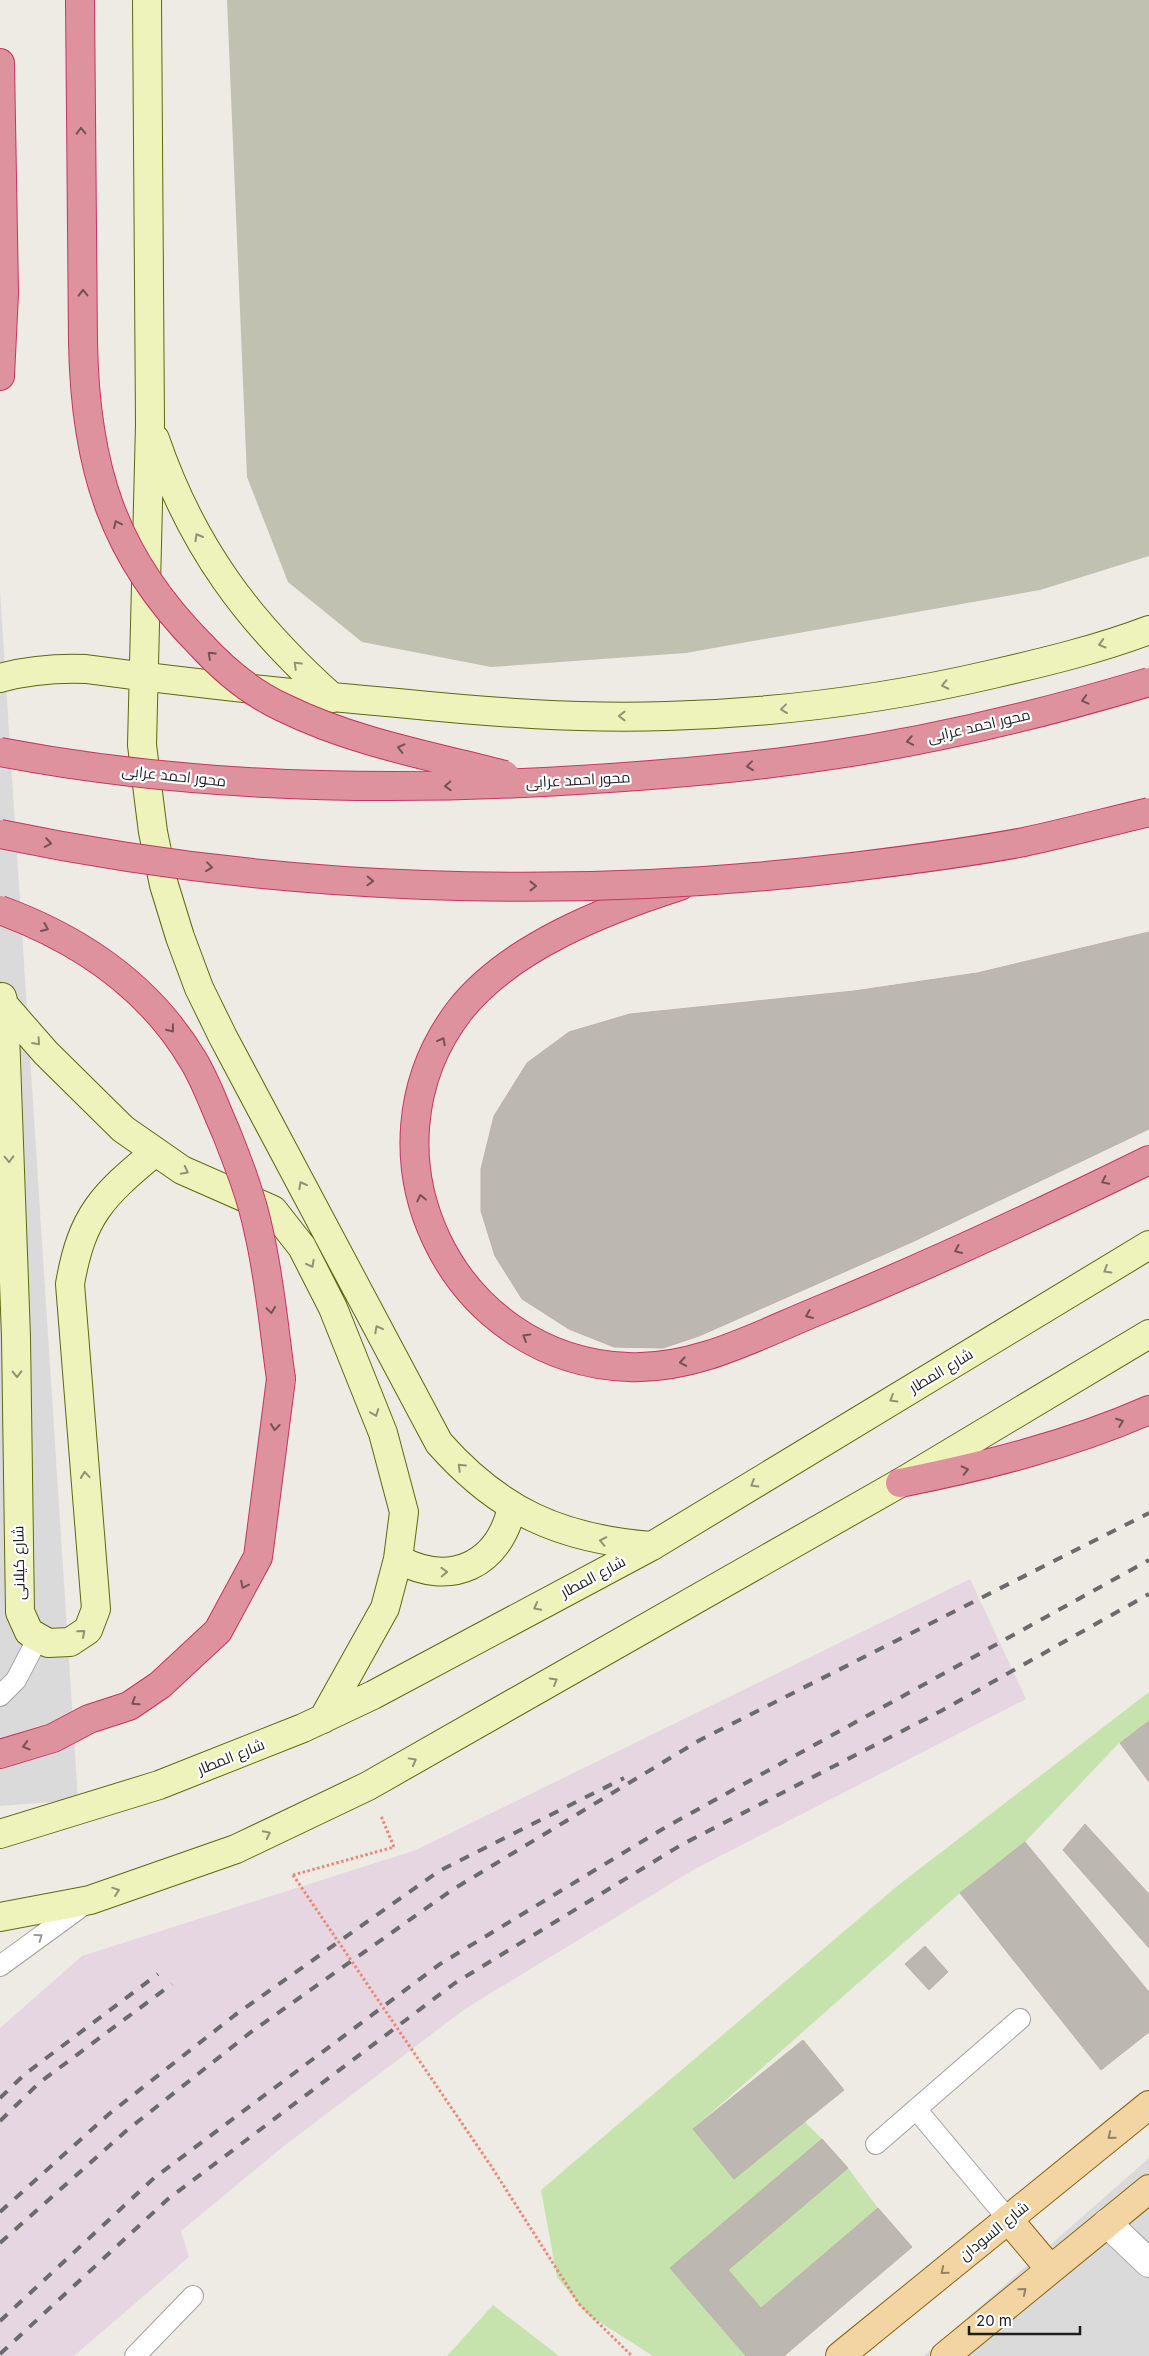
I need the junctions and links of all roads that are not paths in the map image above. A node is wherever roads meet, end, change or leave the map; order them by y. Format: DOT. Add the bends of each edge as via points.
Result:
graph roads {
  1 [pos="80,0"];
  2 [pos="147,0"];
  3 [pos="0,63"];
  4 [pos="0,376"];
  5 [pos="150,424"];
  6 [pos="1149,630"];
  7 [pos="143,676"];
  8 [pos="0,678"];
  9 [pos="1149,682"];
  10 [pos="333,698"];
  11 [pos="0,752"];
  12 [pos="533,782"];
  13 [pos="1149,812"];
  14 [pos="0,834"];
  15 [pos="690,882"];
  16 [pos="0,910"];
  17 [pos="2,997"];
  18 [pos="155,1152"];
  19 [pos="1149,1160"];
  20 [pos="1149,1245"];
  21 [pos="1149,1334"];
  22 [pos="8,1337"];
  23 [pos="9,1402"];
  24 [pos="1149,1410"];
  25 [pos="900,1483"];
  26 [pos="512,1507"];
  27 [pos="652,1546"];
  28 [pos="398,1559"];
  29 [pos="38,1638"];
  30 [pos="0,1696"];
  31 [pos="323,1719"];
  32 [pos="0,1754"];
  33 [pos="0,1834"];
  34 [pos="90,1900"];
  35 [pos="0,1918"];
  36 [pos="0,1966"];
  37 [pos="1020,2019"];
  38 [pos="1149,2105"];
  39 [pos="916,2109"];
  40 [pos="876,2144"];
  41 [pos="1149,2188"];
  42 [pos="1008,2219"];
  43 [pos="1107,2223"];
  44 [pos="1149,2263"];
  45 [pos="1050,2269"];
  46 [pos="193,2296"];
  47 [pos="135,2356"];
  48 [pos="840,2356"];
  49 [pos="945,2356"];
  12 -- 1 [label="highway, one-way, bridge" via="357,737 282,708 245,684 199,644 153,591 130,553 98,472 88,429 84,386"];
  2 -- 5 [label="street"];
  3 -- 4 [label="highway" via="4,293"];
  5 -- 7 [label="street"];
  10 -- 5 [label="street, one-way" via="297,666 234,594 184,513"];
  6 -- 10 [label="street, one-way" via="1036,664 944,685 758,712 573,716"];
  7 -- 8 [label="street" via="57,668"];
  7 -- 10 [label="street"];
  26 -- 7 [label="street, one-way" via="460,1467 439,1443 199,988 164,886 152,832 142,745"];
  9 -- 12 [label="highway, محور احمد عرابى, one-way, bridge" via="1010,720 826,756 719,770"];
  12 -- 11 [label="highway, محور احمد عرابى, one-way, bridge" via="430,787 225,781 121,771"];
  13 -- 15 [label="highway, bridge" via="1023,842 913,860"];
  14 -- 15 [label="highway, one-way, bridge" via="131,857 355,881 468,886"];
  19 -- 15 [label="highway, one-way" via="945,1256 697,1360 628,1368 568,1356 529,1340 500,1321 474,1297 452,1270 432,1232 423,1207 414,1148 418,1105 427,1072 441,1040 460,1011 483,985 510,964 539,946 606,914"];
  16 -- 32 [label="highway, one-way, bridge" via="52,931 117,973 146,999 193,1060 211,1094 239,1164 259,1233 281,1378 258,1557 218,1632 160,1684 129,1706 89,1719 52,1738"];
  17 -- 18 [label="street, one-way" via="46,1053 123,1129"];
  17 -- 22 [label="street, شارع كيلانى, one-way"];
  18 -- 28 [label="street, one-way" via="182,1170 273,1210 302,1247 349,1344 383,1433 404,1512"];
  29 -- 18 [label="street, one-way" via="48,1643 70,1642 88,1630 96,1609 70,1284 74,1258 83,1231 97,1207 114,1186"];
  20 -- 27 [label="street, شارع المطار, one-way"];
  21 -- 25 [label="street"];
  22 -- 23 [label="street, شارع كيلانى, one-way"];
  23 -- 29 [label="street, شارع كيلانى" via="20,1612 29,1632"];
  25 -- 24 [label="highway, one-way" via="1025,1454"];
  34 -- 25 [label="street, one-way" via="236,1849 368,1786"];
  27 -- 26 [label="street, one-way" via="576,1535"];
  28 -- 26 [label="street, one-way" via="415,1568 434,1572 452,1572 471,1566 499,1542 508,1525"];
  27 -- 31 [label="street, شارع المطار, one-way"];
  28 -- 31 [label="street" via="385,1608"];
  29 -- 30 [label="lane" via="16,1680"];
  31 -- 33 [label="street, شارع المطار" via="159,1786"];
  34 -- 35 [label="street"];
  36 -- 34 [label="lane, one-way"];
  37 -- 39 [label="lane"];
  38 -- 42 [label="main road, شارع السودان, one-way"];
  39 -- 40 [label="lane"];
  39 -- 42 [label="lane"];
  41 -- 43 [label="main road"];
  42 -- 45 [label="main road"];
  42 -- 48 [label="main road, شارع السودان, one-way"];
  43 -- 44 [label="street"];
  43 -- 45 [label="main road"];
  49 -- 45 [label="main road, one-way"];
  46 -- 47 [label="lane"];
}
